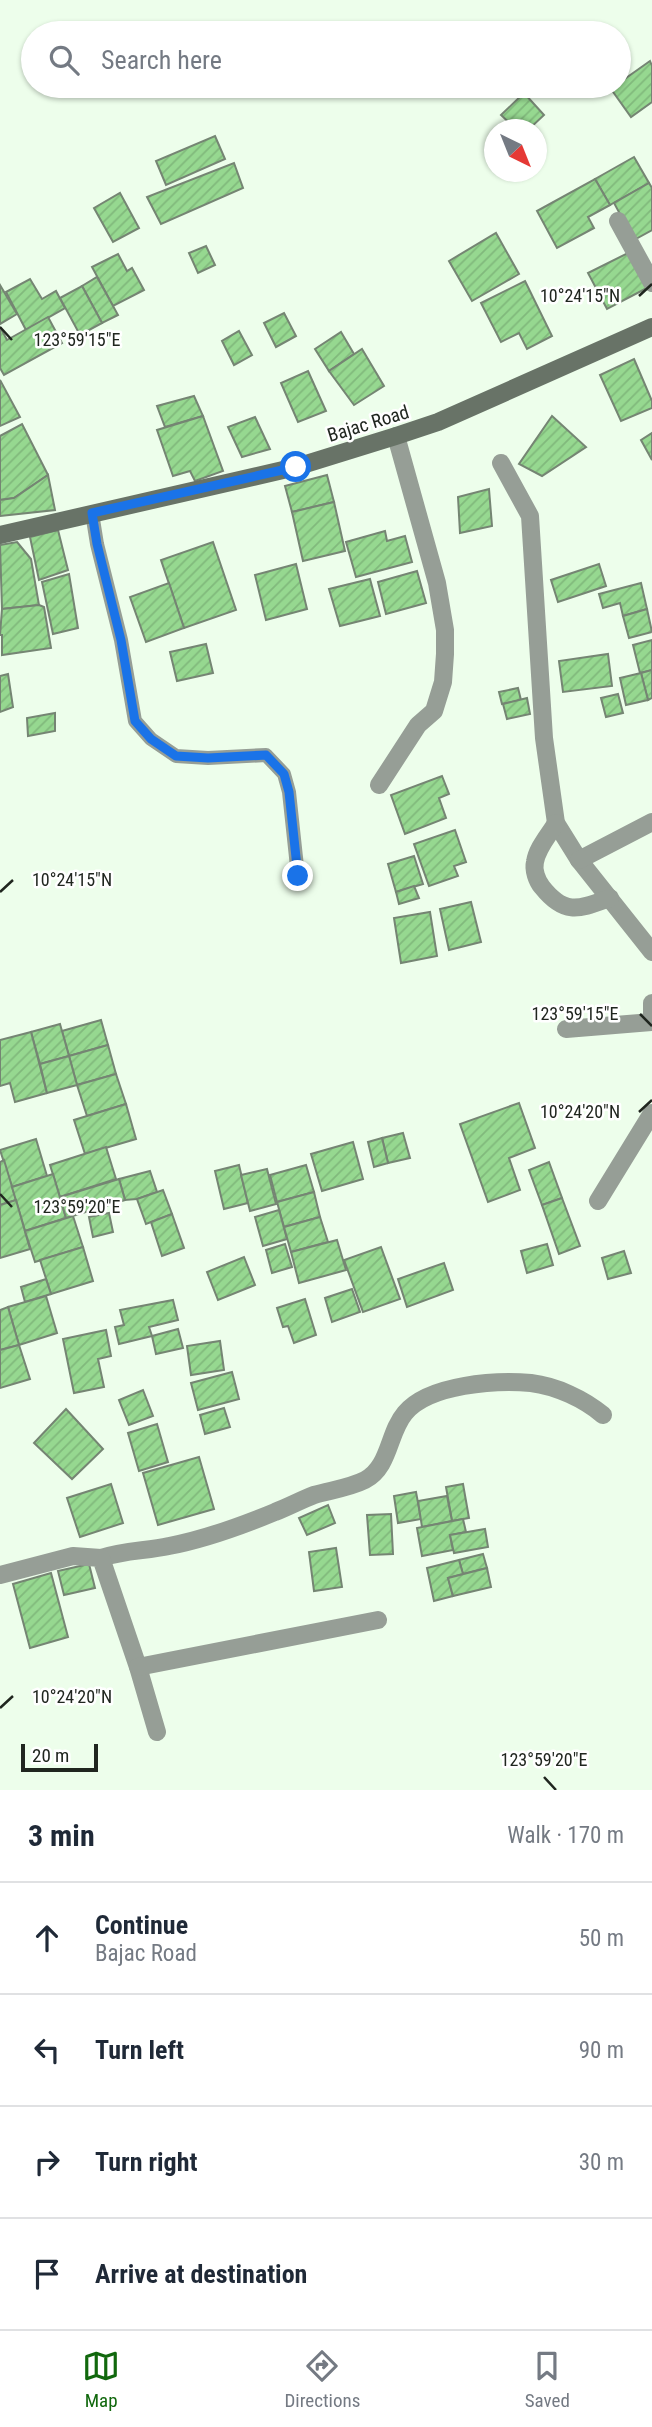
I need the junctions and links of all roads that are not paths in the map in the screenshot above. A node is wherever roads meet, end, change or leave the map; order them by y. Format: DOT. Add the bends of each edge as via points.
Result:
graph roads {
  1 [pos="618,221"];
  2 [pos="652,283"];
  3 [pos="652,327"];
  4 [pos="396,436"];
  5 [pos="501,463"];
  6 [pos="92,513"];
  7 [pos="0,534"];
  8 [pos="379,785"];
  9 [pos="652,822"];
  10 [pos="556,824"];
  11 [pos="579,860"];
  12 [pos="298,876"];
  13 [pos="610,898"];
  14 [pos="652,952"];
  15 [pos="652,1003"];
  16 [pos="652,1022"];
  17 [pos="566,1030"];
  18 [pos="652,1113"];
  19 [pos="598,1201"];
  20 [pos="603,1415"];
  21 [pos="101,1558"];
  22 [pos="0,1575"];
  23 [pos="378,1620"];
  24 [pos="138,1667"];
  25 [pos="157,1732"];
  1 -- 2 [label="street"];
  3 -- 4 [label="street, Bajac Road" via="438,422"];
  4 -- 6 [label="street, Bajac Road" via="296,467"];
  4 -- 8 [label="street" via="437,583 445,654 434,711 418,725"];
  5 -- 10 [label="street" via="530,516 544,738"];
  6 -- 7 [label="street, Bajac Road"];
  6 -- 12 [label="lane" via="135,721 176,756 266,755 284,774 289,792"];
  9 -- 11 [label="street"];
  10 -- 11 [label="street"];
  10 -- 13 [label="street" via="534,863 537,881 554,902 567,908"];
  11 -- 13 [label="street"];
  13 -- 14 [label="street"];
  15 -- 16 [label="street"];
  16 -- 17 [label="street"];
  18 -- 19 [label="street"];
  20 -- 21 [label="street" via="563,1392 532,1383 448,1389 406,1411 383,1462 368,1479 227,1531"];
  21 -- 22 [label="street" via="73,1556"];
  21 -- 24 [label="street"];
  23 -- 24 [label="street"];
  24 -- 25 [label="street"];
}
